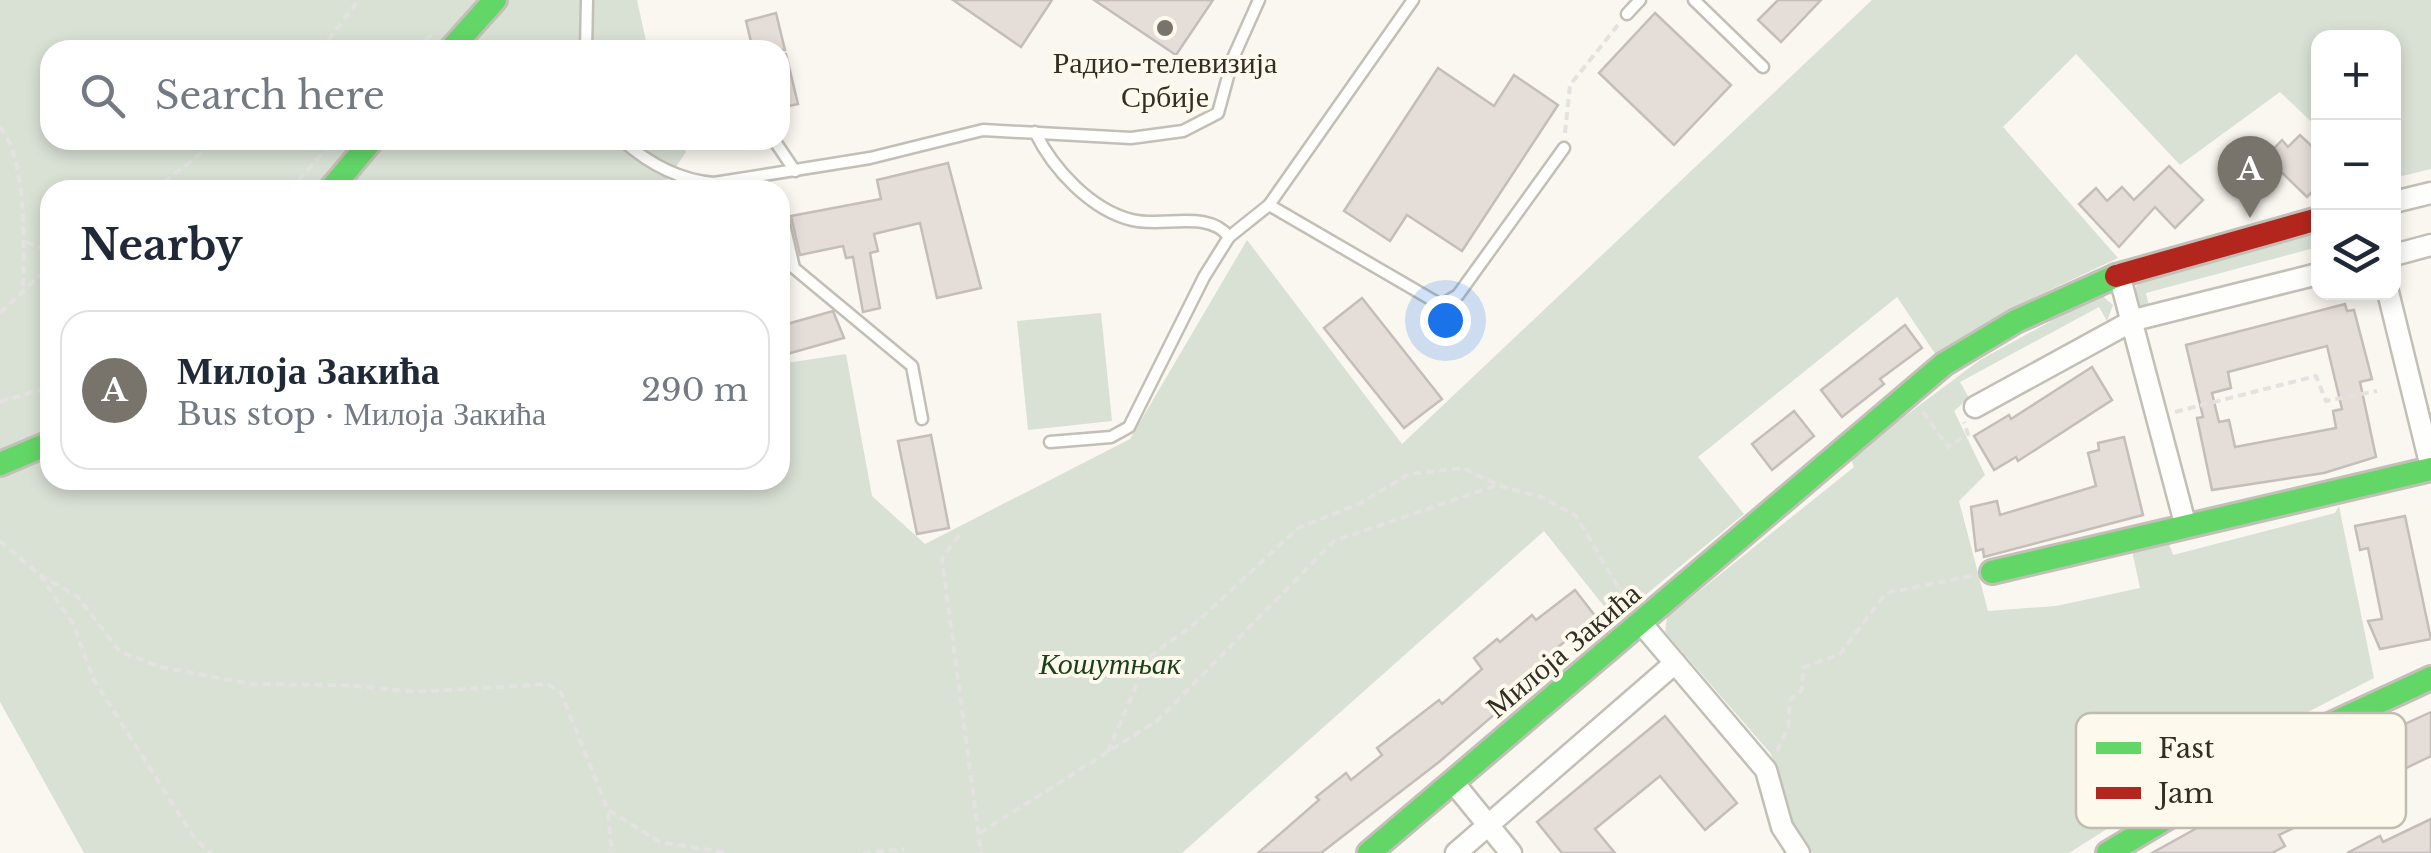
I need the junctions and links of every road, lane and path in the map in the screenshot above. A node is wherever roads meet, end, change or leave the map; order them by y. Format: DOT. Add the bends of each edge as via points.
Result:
graph roads {
  1 [pos="359,0"];
  2 [pos="495,0"];
  3 [pos="587,0"];
  4 [pos="1259,0"];
  5 [pos="1413,0"];
  6 [pos="1640,0"];
  7 [pos="1694,0"];
  8 [pos="1627,14"];
  9 [pos="328,40"];
  10 [pos="459,40"];
  11 [pos="586,40"];
  12 [pos="1763,67"];
  13 [pos="0,128"];
  14 [pos="1035,132"];
  15 [pos="1564,148"];
  16 [pos="205,150"];
  17 [pos="325,150"];
  18 [pos="364,150"];
  19 [pos="635,150"];
  20 [pos="781,150"];
  21 [pos="795,171"];
  22 [pos="773,176"];
  23 [pos="167,180"];
  24 [pos="299,180"];
  25 [pos="338,180"];
  26 [pos="691,180"];
  27 [pos="722,180"];
  28 [pos="774,180"];
  29 [pos="2431,193"];
  30 [pos="2401,200"];
  31 [pos="1269,205"];
  32 [pos="2311,221"];
  33 [pos="1229,237"];
  34 [pos="24,242"];
  35 [pos="2431,245"];
  36 [pos="40,248"];
  37 [pos="790,251"];
  38 [pos="2401,253"];
  39 [pos="2119,274"];
  40 [pos="40,275"];
  41 [pos="2311,276"];
  42 [pos="24,290"];
  43 [pos="2390,300"];
  44 [pos="0,313"];
  45 [pos="2134,320"];
  46 [pos="40,390"];
  47 [pos="2377,391"];
  48 [pos="0,402"];
  49 [pos="1916,402"];
  50 [pos="1975,412"];
  51 [pos="2158,417"];
  52 [pos="922,419"];
  53 [pos="1050,442"];
  54 [pos="40,447"];
  55 [pos="0,464"];
  56 [pos="2431,468"];
  57 [pos="1497,485"];
  58 [pos="2186,526"];
  59 [pos="959,535"];
  60 [pos="0,541"];
  61 [pos="1992,572"];
  62 [pos="40,575"];
  63 [pos="1641,623"];
  64 [pos="1675,663"];
  65 [pos="2431,678"];
  66 [pos="2355,713"];
  67 [pos="1108,752"];
  68 [pos="1766,770"];
  69 [pos="1452,782"];
  70 [pos="608,810"];
  71 [pos="1487,826"];
  72 [pos="2150,828"];
  73 [pos="980,833"];
  74 [pos="904,849"];
  75 [pos="1790,850"];
  76 [pos="210,853"];
  77 [pos="612,853"];
  78 [pos="728,853"];
  79 [pos="863,853"];
  80 [pos="981,853"];
  81 [pos="1368,853"];
  82 [pos="1456,853"];
  83 [pos="1510,853"];
  84 [pos="2108,853"];
  1 -- 9 [label="path"];
  2 -- 10 [label="street"];
  3 -- 11 [label="lane"];
  4 -- 14 [label="lane" via="1233,58 1222,107 1208,120 1131,138"];
  5 -- 31 [label="lane"];
  6 -- 8 [label="lane"];
  7 -- 12 [label="lane"];
  8 -- 15 [label="path" via="1570,85"];
  13 -- 34 [label="path" via="12,141"];
  14 -- 21 [label="lane" via="983,130"];
  14 -- 33 [label="lane" via="1064,175 1120,216 1207,222"];
  15 -- 31 [label="lane" via="1458,296 1442,305"];
  16 -- 23 [label="path"];
  17 -- 24 [label="path"];
  18 -- 25 [label="street"];
  19 -- 26 [label="lane"];
  20 -- 21 [label="lane"];
  21 -- 22 [label="lane"];
  22 -- 27 [label="lane"];
  22 -- 28 [label="lane"];
  29 -- 30 [label="street"];
  31 -- 33 [label="lane"];
  32 -- 39 [label="street, Милоја Закића"];
  33 -- 53 [label="lane" via="1129,427 1111,437"];
  34 -- 36 [label="path"];
  34 -- 42 [label="path"];
  35 -- 38 [label="street"];
  37 -- 52 [label="lane" via="794,268 912,366"];
  39 -- 45 [label="street"];
  39 -- 63 [label="street, Милоја Закића" via="2016,321 1944,364"];
  40 -- 42 [label="path"];
  41 -- 45 [label="street"];
  42 -- 44 [label="path"];
  43 -- 56 [label="street"];
  45 -- 50 [label="street"];
  45 -- 51 [label="street"];
  46 -- 48 [label="path"];
  47 -- 51 [label="path" via="2326,401 2316,376"];
  49 -- 50 [label="path" via="1948,447 1968,434 1963,422"];
  51 -- 58 [label="street"];
  54 -- 55 [label="street"];
  56 -- 58 [label="street" via="2254,516"];
  57 -- 63 [label="path" via="1544,498 1576,516"];
  57 -- 67 [label="path" via="1334,541 1158,720"];
  57 -- 67 [label="path" via="1463,468 1409,474 1298,528 1148,658"];
  58 -- 61 [label="street"];
  59 -- 73 [label="path" via="942,559"];
  60 -- 62 [label="path"];
  61 -- 68 [label="path" via="1886,593 1840,654 1803,668 1802,690 1790,700 1788,727"];
  62 -- 70 [label="path" via="78,596 120,652 160,666 252,684 416,692 548,684 562,693"];
  62 -- 76 [label="path" via="73,624 94,680"];
  63 -- 64 [label="street"];
  63 -- 69 [label="street, Милоја Закића"];
  64 -- 68 [label="street"];
  64 -- 71 [label="street"];
  65 -- 66 [label="street"];
  67 -- 73 [label="path"];
  68 -- 75 [label="street"];
  69 -- 71 [label="street"];
  69 -- 81 [label="street, Милоја Закића"];
  70 -- 77 [label="path"];
  70 -- 78 [label="path" via="660,842"];
  71 -- 82 [label="street"];
  71 -- 83 [label="street"];
  72 -- 84 [label="street"];
  73 -- 80 [label="path"];
  74 -- 79 [label="path"];
}
